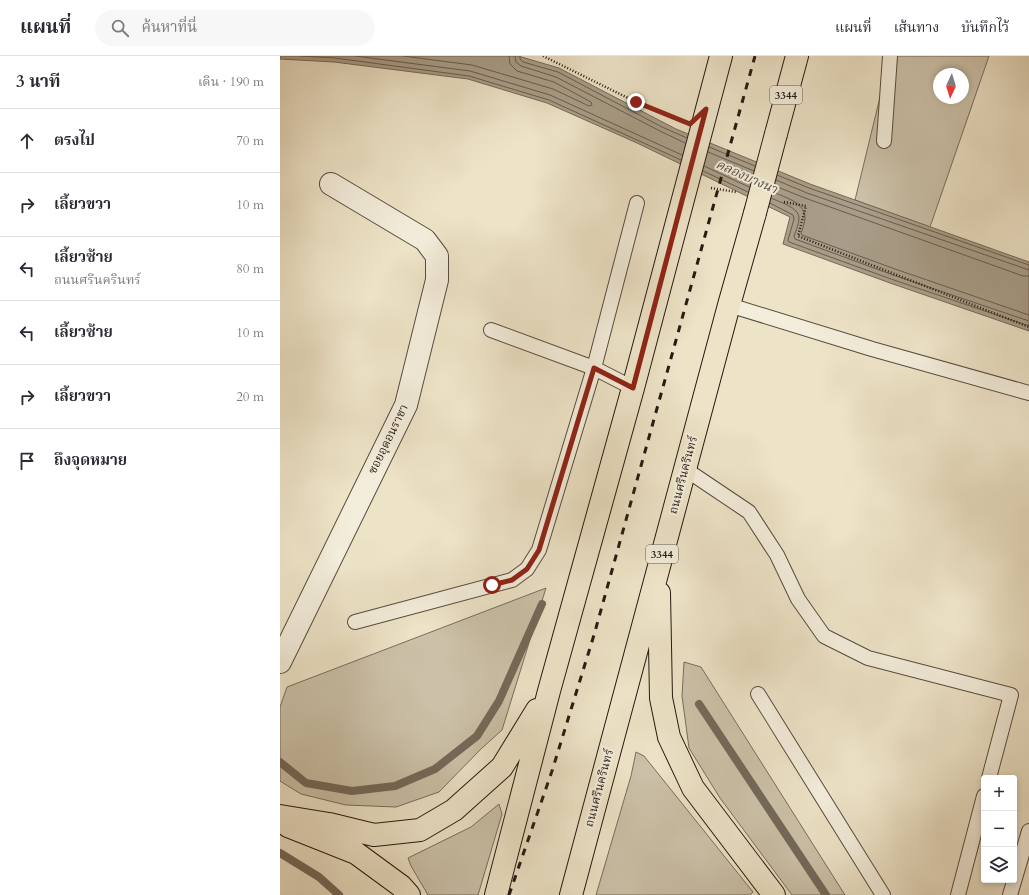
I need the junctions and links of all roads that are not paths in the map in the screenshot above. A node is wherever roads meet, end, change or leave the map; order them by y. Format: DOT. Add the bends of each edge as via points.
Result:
graph roads {
  1 [pos="721,56"];
  2 [pos="797,56"];
  3 [pos="890,56"];
  4 [pos="884,141"];
  5 [pos="331,184"];
  6 [pos="637,203"];
  7 [pos="729,305"];
  8 [pos="491,330"];
  9 [pos="594,368"];
  10 [pos="633,388"];
  11 [pos="1029,393"];
  12 [pos="685,469"];
  13 [pos="658,566"];
  14 [pos="355,622"];
  15 [pos="280,662"];
  16 [pos="549,691"];
  17 [pos="758,694"];
  18 [pos="990,775"];
  19 [pos="981,807"];
  20 [pos="280,816"];
  21 [pos="280,822"];
  22 [pos="1029,831"];
  23 [pos="409,895"];
  24 [pos="496,895"];
  25 [pos="570,895"];
  26 [pos="774,895"];
  27 [pos="883,895"];
  28 [pos="958,895"];
  29 [pos="1010,895"];
  1 -- 10 [label="main road"];
  2 -- 7 [label="main road, ถนนศรีนครินทร์ / 3344, bridge"];
  3 -- 4 [label="lane"];
  5 -- 15 [label="street, ซอยอุดอนราชา" via="425,240 436,256 437,280 406,405"];
  6 -- 9 [label="lane"];
  7 -- 11 [label="lane"];
  7 -- 12 [label="main road, ถนนศรีนครินทร์ / 3344"];
  8 -- 9 [label="lane"];
  9 -- 10 [label="lane"];
  9 -- 14 [label="lane" via="539,550 527,569 512,580"];
  10 -- 16 [label="main road"];
  12 -- 13 [label="main road, ถนนศรีนครินทร์ / 3344"];
  12 -- 18 [label="lane" via="749,512 777,555 798,599 824,636 868,658 1011,695"];
  13 -- 25 [label="main road, ถนนศรีนครินทร์ / 3344"];
  13 -- 26 [label="main road" via="661,698 669,737 693,788"];
  16 -- 20 [label="main road" via="502,767 454,810 420,830 374,835"];
  16 -- 24 [label="main road"];
  17 -- 27 [label="lane"];
  19 -- 28 [label="lane"];
  21 -- 23 [label="main road" via="356,853 401,886"];
  22 -- 29 [label="lane"];
}
